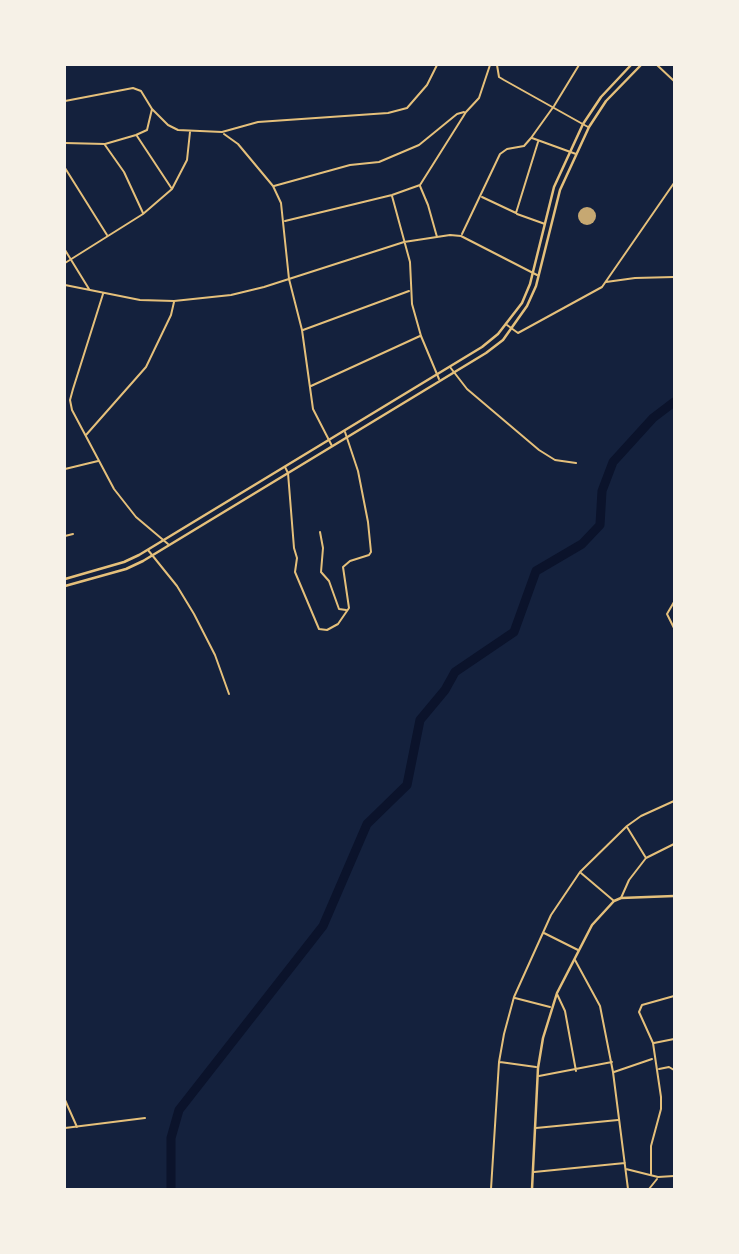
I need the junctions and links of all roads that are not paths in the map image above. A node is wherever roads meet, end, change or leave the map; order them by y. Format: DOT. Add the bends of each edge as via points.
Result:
graph roads {
  1 [pos="437,65"];
  2 [pos="489,65"];
  3 [pos="497,65"];
  4 [pos="579,65"];
  5 [pos="631,65"];
  6 [pos="642,65"];
  7 [pos="657,65"];
  8 [pos="618,78"];
  9 [pos="674,80"];
  10 [pos="623,83"];
  11 [pos="65,101"];
  12 [pos="554,106"];
  13 [pos="152,109"];
  14 [pos="466,112"];
  15 [pos="583,124"];
  16 [pos="589,127"];
  17 [pos="190,131"];
  18 [pos="222,132"];
  19 [pos="136,135"];
  20 [pos="531,138"];
  21 [pos="538,142"];
  22 [pos="65,143"];
  23 [pos="105,144"];
  24 [pos="571,152"];
  25 [pos="577,155"];
  26 [pos="65,168"];
  27 [pos="674,183"];
  28 [pos="273,186"];
  29 [pos="420,186"];
  30 [pos="172,189"];
  31 [pos="392,195"];
  32 [pos="481,197"];
  33 [pos="516,213"];
  34 [pos="143,214"];
  35 [pos="284,222"];
  36 [pos="545,224"];
  37 [pos="108,236"];
  38 [pos="461,236"];
  39 [pos="437,237"];
  40 [pos="404,242"];
  41 [pos="65,250"];
  42 [pos="71,259"];
  43 [pos="65,262"];
  44 [pos="533,274"];
  45 [pos="539,276"];
  46 [pos="674,277"];
  47 [pos="289,279"];
  48 [pos="605,283"];
  49 [pos="65,285"];
  50 [pos="89,290"];
  51 [pos="411,290"];
  52 [pos="103,293"];
  53 [pos="174,300"];
  54 [pos="507,324"];
  55 [pos="302,330"];
  56 [pos="511,330"];
  57 [pos="421,336"];
  58 [pos="450,366"];
  59 [pos="453,372"];
  60 [pos="436,374"];
  61 [pos="439,380"];
  62 [pos="310,387"];
  63 [pos="345,430"];
  64 [pos="85,435"];
  65 [pos="347,437"];
  66 [pos="328,440"];
  67 [pos="332,447"];
  68 [pos="99,461"];
  69 [pos="576,463"];
  70 [pos="285,466"];
  71 [pos="65,469"];
  72 [pos="288,473"];
  73 [pos="320,532"];
  74 [pos="73,534"];
  75 [pos="65,536"];
  76 [pos="163,541"];
  77 [pos="169,545"];
  78 [pos="148,550"];
  79 [pos="151,556"];
  80 [pos="65,579"];
  81 [pos="65,586"];
  82 [pos="674,603"];
  83 [pos="347,611"];
  84 [pos="674,628"];
  85 [pos="229,694"];
  86 [pos="674,801"];
  87 [pos="627,827"];
  88 [pos="674,844"];
  89 [pos="646,859"];
  90 [pos="580,872"];
  91 [pos="674,896"];
  92 [pos="621,898"];
  93 [pos="614,901"];
  94 [pos="543,933"];
  95 [pos="578,950"];
  96 [pos="574,959"];
  97 [pos="557,993"];
  98 [pos="674,996"];
  99 [pos="514,997"];
  100 [pos="550,1007"];
  101 [pos="674,1040"];
  102 [pos="653,1043"];
  103 [pos="653,1058"];
  104 [pos="499,1062"];
  105 [pos="612,1062"];
  106 [pos="538,1068"];
  107 [pos="657,1069"];
  108 [pos="576,1070"];
  109 [pos="674,1070"];
  110 [pos="614,1072"];
  111 [pos="538,1077"];
  112 [pos="65,1100"];
  113 [pos="145,1118"];
  114 [pos="620,1119"];
  115 [pos="78,1127"];
  116 [pos="65,1128"];
  117 [pos="535,1128"];
  118 [pos="625,1163"];
  119 [pos="625,1169"];
  120 [pos="533,1172"];
  121 [pos="651,1174"];
  122 [pos="674,1176"];
  123 [pos="659,1177"];
  124 [pos="491,1189"];
  125 [pos="532,1189"];
  126 [pos="628,1189"];
  127 [pos="649,1189"];
  1 -- 18 [label="street" via="407,108 258,122"];
  2 -- 14 [label="street" via="479,98"];
  3 -- 12 [label="street" via="499,77"];
  4 -- 12 [label="street"];
  5 -- 8 [label="street"];
  6 -- 10 [label="street"];
  7 -- 9 [label="street"];
  8 -- 10 [label="street"];
  8 -- 15 [label="street"];
  10 -- 16 [label="street"];
  11 -- 13 [label="street" via="133,88 145,94"];
  12 -- 15 [label="street"];
  12 -- 20 [label="street"];
  13 -- 17 [label="street" via="169,125"];
  13 -- 19 [label="street" via="147,130"];
  14 -- 28 [label="street" via="457,114 419,145 379,162"];
  14 -- 29 [label="street"];
  15 -- 16 [label="street"];
  15 -- 24 [label="street"];
  16 -- 25 [label="street"];
  17 -- 18 [label="street"];
  17 -- 30 [label="street" via="187,160"];
  18 -- 28 [label="street"];
  19 -- 23 [label="street"];
  19 -- 30 [label="street"];
  20 -- 21 [label="street"];
  20 -- 32 [label="street" via="524,146 500,153"];
  21 -- 24 [label="street"];
  21 -- 33 [label="street"];
  22 -- 23 [label="street"];
  23 -- 34 [label="street"];
  24 -- 25 [label="street"];
  24 -- 36 [label="street" via="554,187"];
  25 -- 45 [label="street" via="553,211"];
  26 -- 37 [label="street"];
  27 -- 48 [label="street"];
  28 -- 35 [label="street"];
  29 -- 31 [label="street"];
  29 -- 39 [label="street"];
  30 -- 34 [label="street"];
  31 -- 35 [label="street"];
  31 -- 40 [label="street"];
  32 -- 33 [label="street"];
  32 -- 38 [label="street"];
  33 -- 36 [label="street"];
  34 -- 37 [label="street"];
  35 -- 47 [label="street"];
  36 -- 44 [label="street"];
  37 -- 42 [label="street"];
  38 -- 39 [label="street"];
  38 -- 44 [label="street"];
  39 -- 40 [label="street"];
  40 -- 47 [label="street"];
  40 -- 51 [label="street"];
  41 -- 42 [label="street"];
  42 -- 43 [label="street"];
  42 -- 50 [label="street"];
  44 -- 45 [label="street"];
  44 -- 54 [label="street" via="522,303"];
  45 -- 56 [label="street"];
  46 -- 48 [label="street"];
  47 -- 53 [label="street" via="231,295"];
  47 -- 55 [label="street"];
  48 -- 56 [label="street" via="518,333"];
  49 -- 50 [label="street"];
  50 -- 52 [label="street"];
  51 -- 55 [label="street"];
  51 -- 57 [label="street"];
  52 -- 53 [label="street"];
  52 -- 64 [label="street" via="70,400"];
  53 -- 64 [label="street" via="146,367"];
  54 -- 56 [label="street"];
  54 -- 58 [label="street" via="482,347"];
  55 -- 62 [label="street"];
  56 -- 59 [label="street" via="486,353"];
  57 -- 60 [label="street"];
  57 -- 62 [label="street"];
  58 -- 59 [label="street"];
  58 -- 60 [label="street"];
  59 -- 61 [label="street"];
  59 -- 69 [label="street" via="548,457"];
  60 -- 61 [label="street"];
  60 -- 63 [label="street"];
  61 -- 65 [label="street"];
  62 -- 66 [label="street" via="313,409"];
  63 -- 65 [label="street"];
  63 -- 66 [label="street"];
  64 -- 68 [label="street"];
  65 -- 67 [label="street"];
  65 -- 83 [label="street" via="358,471 371,552 343,567 350,604"];
  66 -- 67 [label="street"];
  66 -- 70 [label="street"];
  67 -- 72 [label="street"];
  68 -- 71 [label="street"];
  68 -- 76 [label="street" via="128,508"];
  70 -- 72 [label="street"];
  70 -- 76 [label="street"];
  72 -- 77 [label="street"];
  72 -- 83 [label="street" via="297,558 294,568 319,629 333,628"];
  73 -- 83 [label="street" via="321,572 339,608"];
  74 -- 75 [label="street"];
  76 -- 77 [label="street"];
  76 -- 78 [label="street"];
  77 -- 79 [label="street"];
  78 -- 79 [label="street"];
  78 -- 80 [label="street"];
  79 -- 81 [label="street" via="126,569"];
  79 -- 85 [label="street" via="190,606"];
  82 -- 84 [label="street" via="667,614"];
  86 -- 87 [label="street"];
  87 -- 89 [label="street"];
  87 -- 90 [label="street"];
  88 -- 89 [label="street"];
  89 -- 92 [label="street"];
  90 -- 93 [label="street"];
  90 -- 94 [label="street"];
  91 -- 92 [label="street"];
  92 -- 93 [label="street"];
  93 -- 95 [label="street" via="592,925"];
  94 -- 95 [label="street"];
  94 -- 99 [label="street"];
  95 -- 96 [label="street"];
  96 -- 97 [label="street"];
  96 -- 105 [label="street" via="600,1006"];
  97 -- 100 [label="street"];
  97 -- 108 [label="street"];
  98 -- 102 [label="street" via="640,1008"];
  99 -- 100 [label="street"];
  99 -- 104 [label="street"];
  100 -- 106 [label="street"];
  101 -- 102 [label="street"];
  102 -- 103 [label="street"];
  103 -- 107 [label="street"];
  103 -- 110 [label="street"];
  104 -- 106 [label="street"];
  104 -- 124 [label="street"];
  105 -- 108 [label="street"];
  105 -- 110 [label="street"];
  106 -- 111 [label="street"];
  107 -- 109 [label="street"];
  107 -- 121 [label="street" via="661,1109 653,1131"];
  108 -- 111 [label="street"];
  110 -- 114 [label="street"];
  111 -- 117 [label="street"];
  112 -- 115 [label="street"];
  113 -- 115 [label="street"];
  114 -- 117 [label="street"];
  114 -- 118 [label="street"];
  115 -- 116 [label="street"];
  117 -- 120 [label="street"];
  118 -- 119 [label="street"];
  118 -- 120 [label="street"];
  119 -- 121 [label="street"];
  119 -- 126 [label="street"];
  120 -- 125 [label="street"];
  121 -- 123 [label="street"];
  122 -- 123 [label="street"];
  123 -- 127 [label="street"];
}
